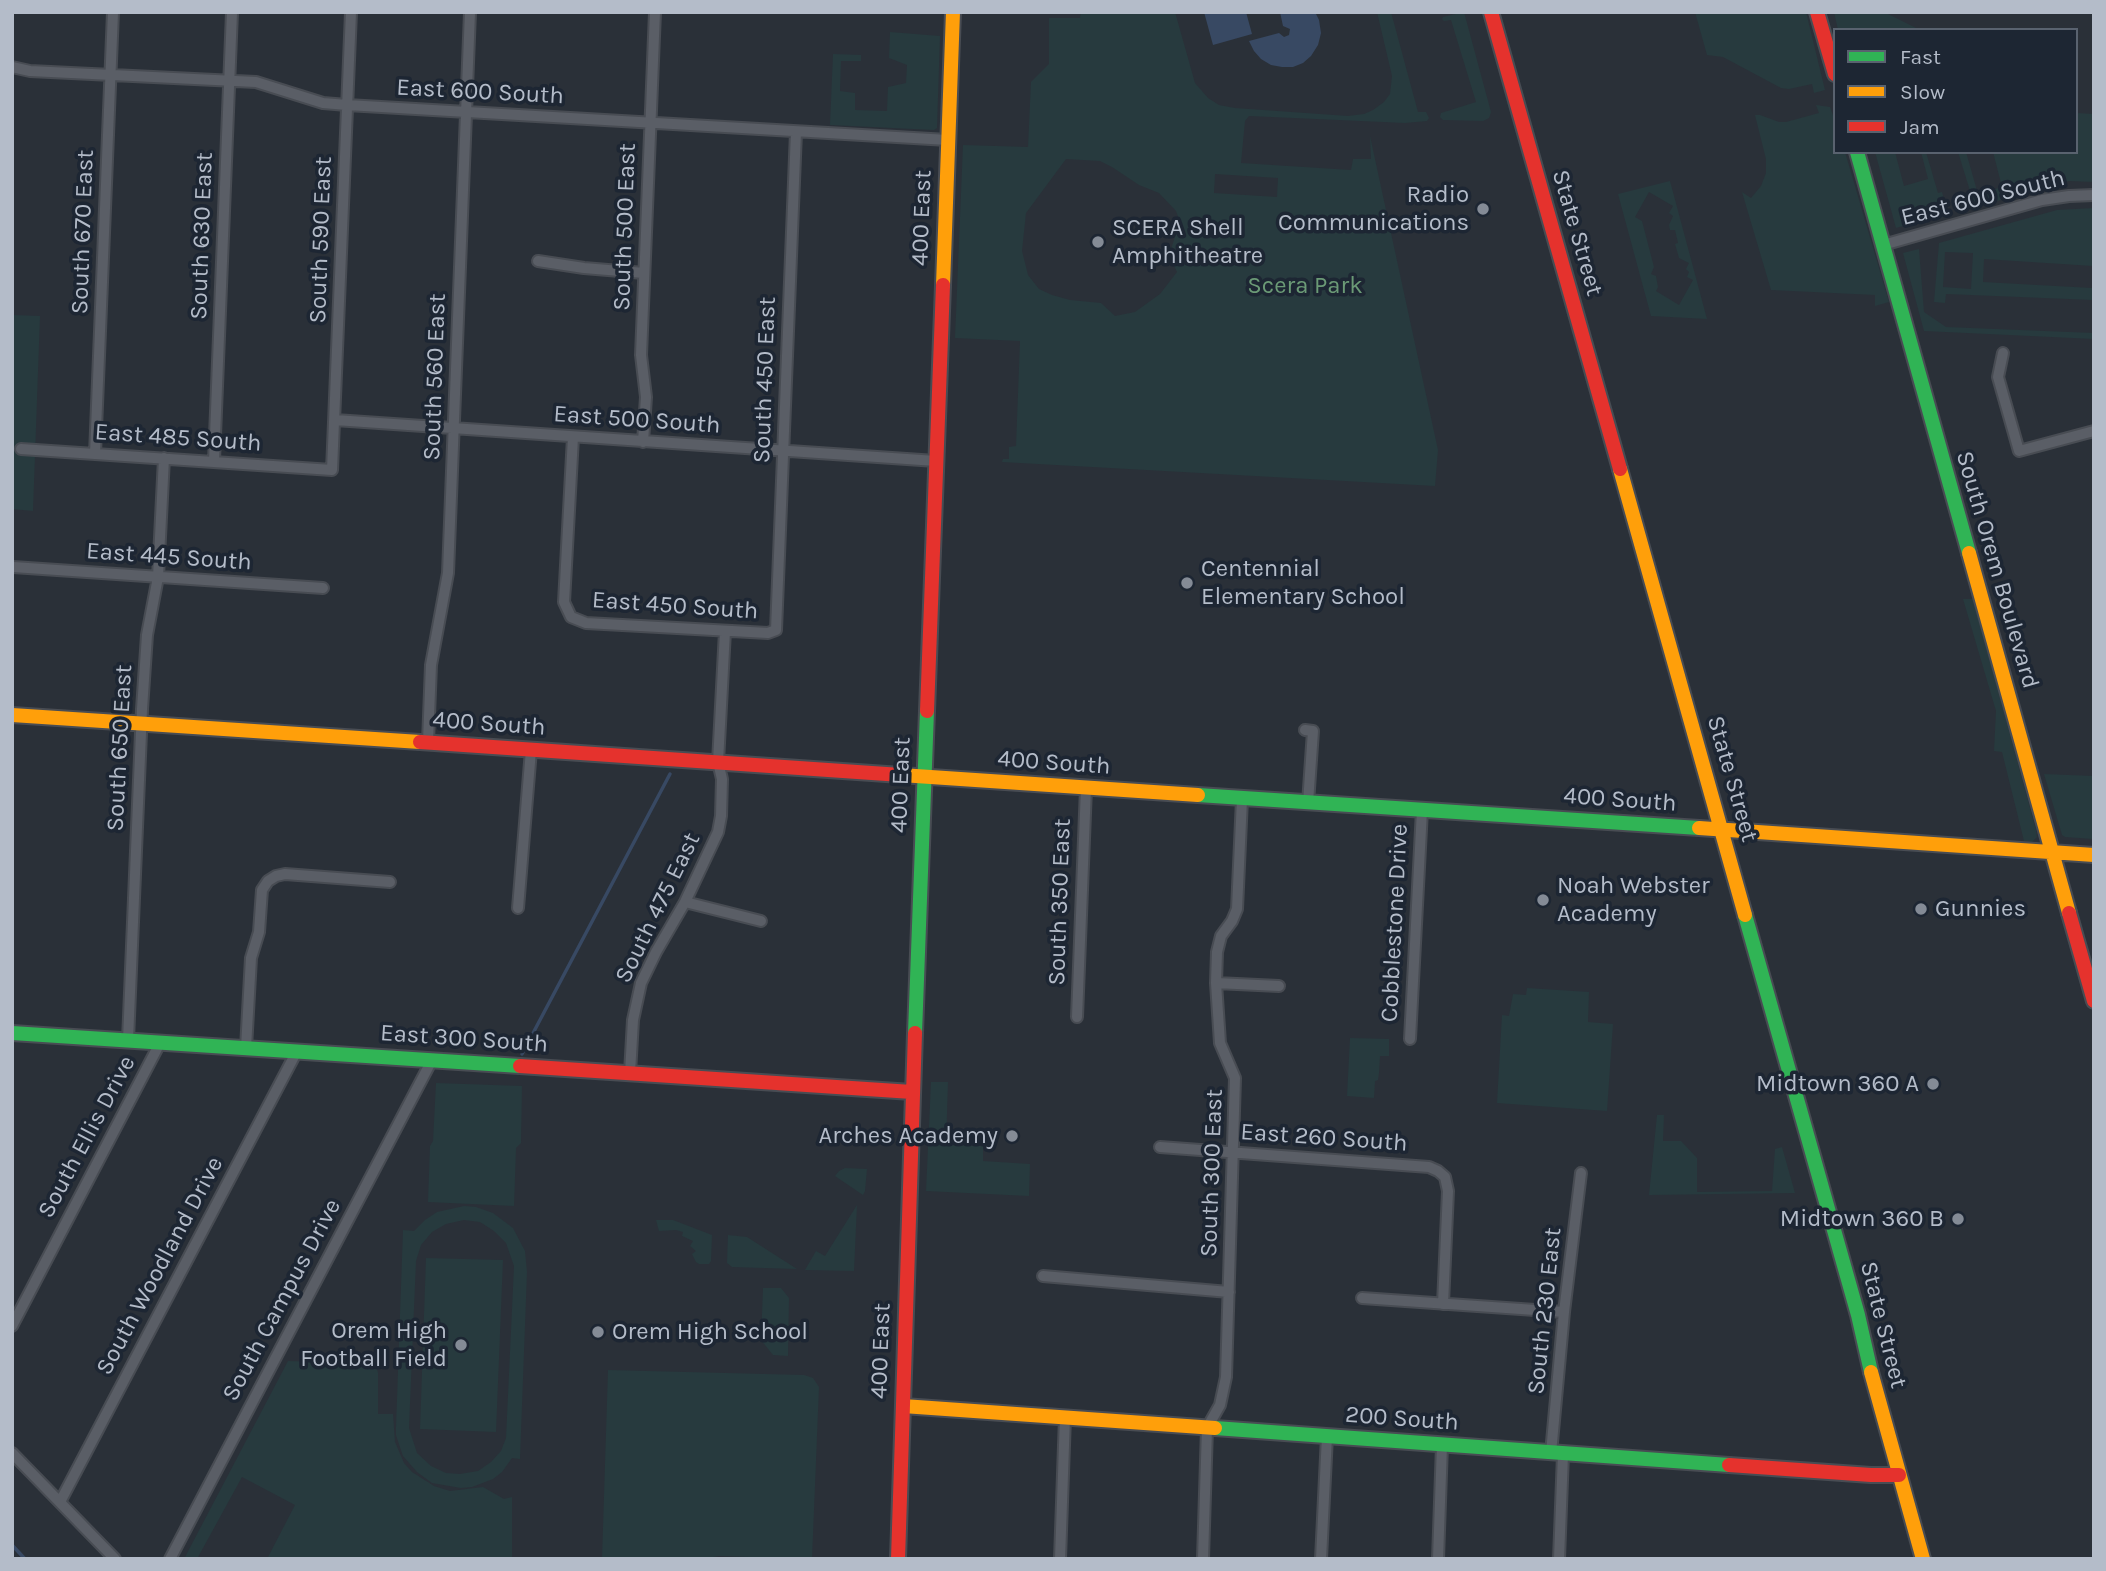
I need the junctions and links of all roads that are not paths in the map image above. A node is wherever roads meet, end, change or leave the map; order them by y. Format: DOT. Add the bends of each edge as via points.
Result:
graph roads {
  1 [pos="113,12"];
  2 [pos="232,12"];
  3 [pos="351,12"];
  4 [pos="470,12"];
  5 [pos="655,12"];
  6 [pos="954,12"];
  7 [pos="1490,12"];
  8 [pos="1817,12"];
  9 [pos="1833,67"];
  10 [pos="12,68"];
  11 [pos="110,74"];
  12 [pos="230,79"];
  13 [pos="347,105"];
  14 [pos="466,112"];
  15 [pos="651,123"];
  16 [pos="796,132"];
  17 [pos="948,140"];
  18 [pos="1858,154"];
  19 [pos="2094,195"];
  20 [pos="1882,245"];
  21 [pos="538,261"];
  22 [pos="645,273"];
  23 [pos="2003,353"];
  24 [pos="335,420"];
  25 [pos="454,429"];
  26 [pos="2094,431"];
  27 [pos="573,437"];
  28 [pos="643,442"];
  29 [pos="21,449"];
  30 [pos="783,450"];
  31 [pos="94,454"];
  32 [pos="164,458"];
  33 [pos="214,461"];
  34 [pos="936,461"];
  35 [pos="332,470"];
  36 [pos="13,567"];
  37 [pos="158,577"];
  38 [pos="323,588"];
  39 [pos="776,630"];
  40 [pos="725,631"];
  41 [pos="12,715"];
  42 [pos="141,723"];
  43 [pos="1305,730"];
  44 [pos="428,743"];
  45 [pos="531,750"];
  46 [pos="718,762"];
  47 [pos="924,777"];
  48 [pos="1086,788"];
  49 [pos="1242,799"];
  50 [pos="1308,803"];
  51 [pos="1422,810"];
  52 [pos="1723,830"];
  53 [pos="2053,853"];
  54 [pos="2094,855"];
  55 [pos="390,882"];
  56 [pos="685,902"];
  57 [pos="518,908"];
  58 [pos="761,921"];
  59 [pos="1216,983"];
  60 [pos="1279,986"];
  61 [pos="2094,1001"];
  62 [pos="1077,1017"];
  63 [pos="12,1033"];
  64 [pos="1410,1039"];
  65 [pos="128,1041"];
  66 [pos="160,1042"];
  67 [pos="246,1048"];
  68 [pos="297,1051"];
  69 [pos="432,1060"];
  70 [pos="629,1073"];
  71 [pos="912,1092"];
  72 [pos="1160,1147"];
  73 [pos="1233,1153"];
  74 [pos="1581,1173"];
  75 [pos="1043,1276"];
  76 [pos="1229,1292"];
  77 [pos="1362,1298"];
  78 [pos="1443,1304"];
  79 [pos="1564,1312"];
  80 [pos="12,1326"];
  81 [pos="902,1406"];
  82 [pos="1065,1417"];
  83 [pos="1207,1428"];
  84 [pos="1327,1437"];
  85 [pos="1442,1445"];
  86 [pos="12,1453"];
  87 [pos="1557,1453"];
  88 [pos="1899,1475"];
  89 [pos="60,1502"];
  90 [pos="115,1559"];
  91 [pos="170,1559"];
  92 [pos="898,1559"];
  93 [pos="1060,1559"];
  94 [pos="1203,1559"];
  95 [pos="1321,1559"];
  96 [pos="1438,1559"];
  97 [pos="1559,1559"];
  98 [pos="1923,1559"];
  1 -- 11 [label="street, South 670 East"];
  2 -- 12 [label="street, South 630 East"];
  3 -- 13 [label="street, South 590 East"];
  4 -- 14 [label="street, South 560 East"];
  5 -- 15 [label="street, South 500 East"];
  6 -- 17 [label="street, 400 East"];
  7 -- 52 [label="street, State Street"];
  8 -- 9 [label="street"];
  10 -- 11 [label="street, East 600 South"];
  11 -- 12 [label="street, East 600 South"];
  11 -- 31 [label="street, South 670 East"];
  12 -- 13 [label="street, East 600 South"];
  12 -- 33 [label="street, South 630 East"];
  13 -- 14 [label="street, East 600 South"];
  13 -- 24 [label="street, South 590 East"];
  14 -- 15 [label="street, East 600 South"];
  14 -- 25 [label="street, South 560 East"];
  15 -- 16 [label="street, East 600 South"];
  15 -- 22 [label="street, South 500 East"];
  16 -- 17 [label="street, East 600 South"];
  16 -- 30 [label="street, South 450 East"];
  17 -- 34 [label="street, 400 East"];
  18 -- 20 [label="street, South Orem Boulevard"];
  19 -- 20 [label="street, East 600 South" via="2042,200"];
  20 -- 53 [label="street, South Orem Boulevard"];
  21 -- 22 [label="street"];
  22 -- 28 [label="street, South 500 East"];
  23 -- 26 [label="street" via="1998,377 2019,451"];
  24 -- 25 [label="street, East 500 South"];
  24 -- 35 [label="street, South 590 East"];
  25 -- 27 [label="street, East 500 South"];
  25 -- 44 [label="street, South 560 East" via="448,573 432,665"];
  27 -- 28 [label="street, East 500 South"];
  27 -- 40 [label="street, East 450 South" via="564,602 571,617 586,623"];
  28 -- 30 [label="street, East 500 South"];
  29 -- 31 [label="street, East 485 South"];
  30 -- 34 [label="street, East 500 South"];
  30 -- 39 [label="street, South 450 East"];
  31 -- 32 [label="street, East 485 South"];
  32 -- 33 [label="street, East 485 South"];
  32 -- 37 [label="street, South 650 East"];
  33 -- 35 [label="street, East 485 South"];
  34 -- 47 [label="street, 400 East"];
  36 -- 37 [label="street, East 445 South"];
  37 -- 38 [label="street, East 445 South"];
  37 -- 42 [label="street, South 650 East" via="147,635"];
  39 -- 40 [label="street, East 450 South"];
  40 -- 46 [label="street, South 475 East"];
  41 -- 42 [label="street, 400 South"];
  42 -- 44 [label="street, 400 South"];
  42 -- 65 [label="street, South 650 East"];
  43 -- 50 [label="street" via="1313,731"];
  44 -- 45 [label="street, 400 South"];
  45 -- 46 [label="street, 400 South"];
  45 -- 57 [label="street"];
  46 -- 47 [label="street, 400 South"];
  46 -- 56 [label="street, South 475 East" via="722,779 718,832"];
  47 -- 48 [label="street, 400 South"];
  47 -- 71 [label="street, 400 East"];
  48 -- 49 [label="street, 400 South"];
  48 -- 62 [label="street, South 350 East"];
  49 -- 50 [label="street, 400 South"];
  49 -- 59 [label="street, South 300 East" via="1237,909 1218,943"];
  50 -- 51 [label="street, 400 South"];
  51 -- 52 [label="street, 400 South"];
  51 -- 64 [label="street, Cobblestone Drive"];
  52 -- 53 [label="street, 400 South"];
  52 -- 88 [label="street, State Street"];
  53 -- 54 [label="street, 400 South"];
  53 -- 61 [label="street, South Orem Boulevard"];
  55 -- 67 [label="street" via="285,874 268,881 262,890 251,958"];
  56 -- 58 [label="street"];
  56 -- 70 [label="street, South 475 East" via="635,1001"];
  59 -- 60 [label="street"];
  59 -- 73 [label="street, South 300 East" via="1220,1043 1235,1077"];
  63 -- 65 [label="street, East 300 South"];
  65 -- 66 [label="street, East 300 South"];
  66 -- 67 [label="street, East 300 South"];
  66 -- 80 [label="street, South Ellis Drive"];
  67 -- 68 [label="street, East 300 South"];
  68 -- 69 [label="street, East 300 South"];
  68 -- 89 [label="street, South Woodland Drive"];
  69 -- 70 [label="street, East 300 South"];
  69 -- 91 [label="street, South Campus Drive"];
  70 -- 71 [label="street, East 300 South"];
  71 -- 81 [label="street, 400 East"];
  72 -- 73 [label="street, East 260 South"];
  73 -- 76 [label="street, South 300 East"];
  73 -- 78 [label="street, East 260 South" via="1429,1167 1442,1174 1448,1191"];
  74 -- 79 [label="street, South 230 East"];
  75 -- 76 [label="street"];
  76 -- 83 [label="street, South 300 East" via="1224,1391"];
  77 -- 78 [label="street"];
  78 -- 79 [label="street"];
  79 -- 87 [label="street, South 230 East"];
  81 -- 82 [label="street, 200 South"];
  81 -- 92 [label="street, 400 East"];
  82 -- 83 [label="street, 200 South"];
  82 -- 93 [label="street"];
  83 -- 84 [label="street, 200 South"];
  83 -- 94 [label="street"];
  84 -- 85 [label="street, 200 South"];
  84 -- 95 [label="street"];
  85 -- 87 [label="street, 200 South"];
  85 -- 96 [label="street"];
  86 -- 89 [label="street"];
  87 -- 88 [label="street, 200 South"];
  87 -- 97 [label="street, South 230 East"];
  88 -- 98 [label="street, State Street"];
  89 -- 90 [label="street"];
}
